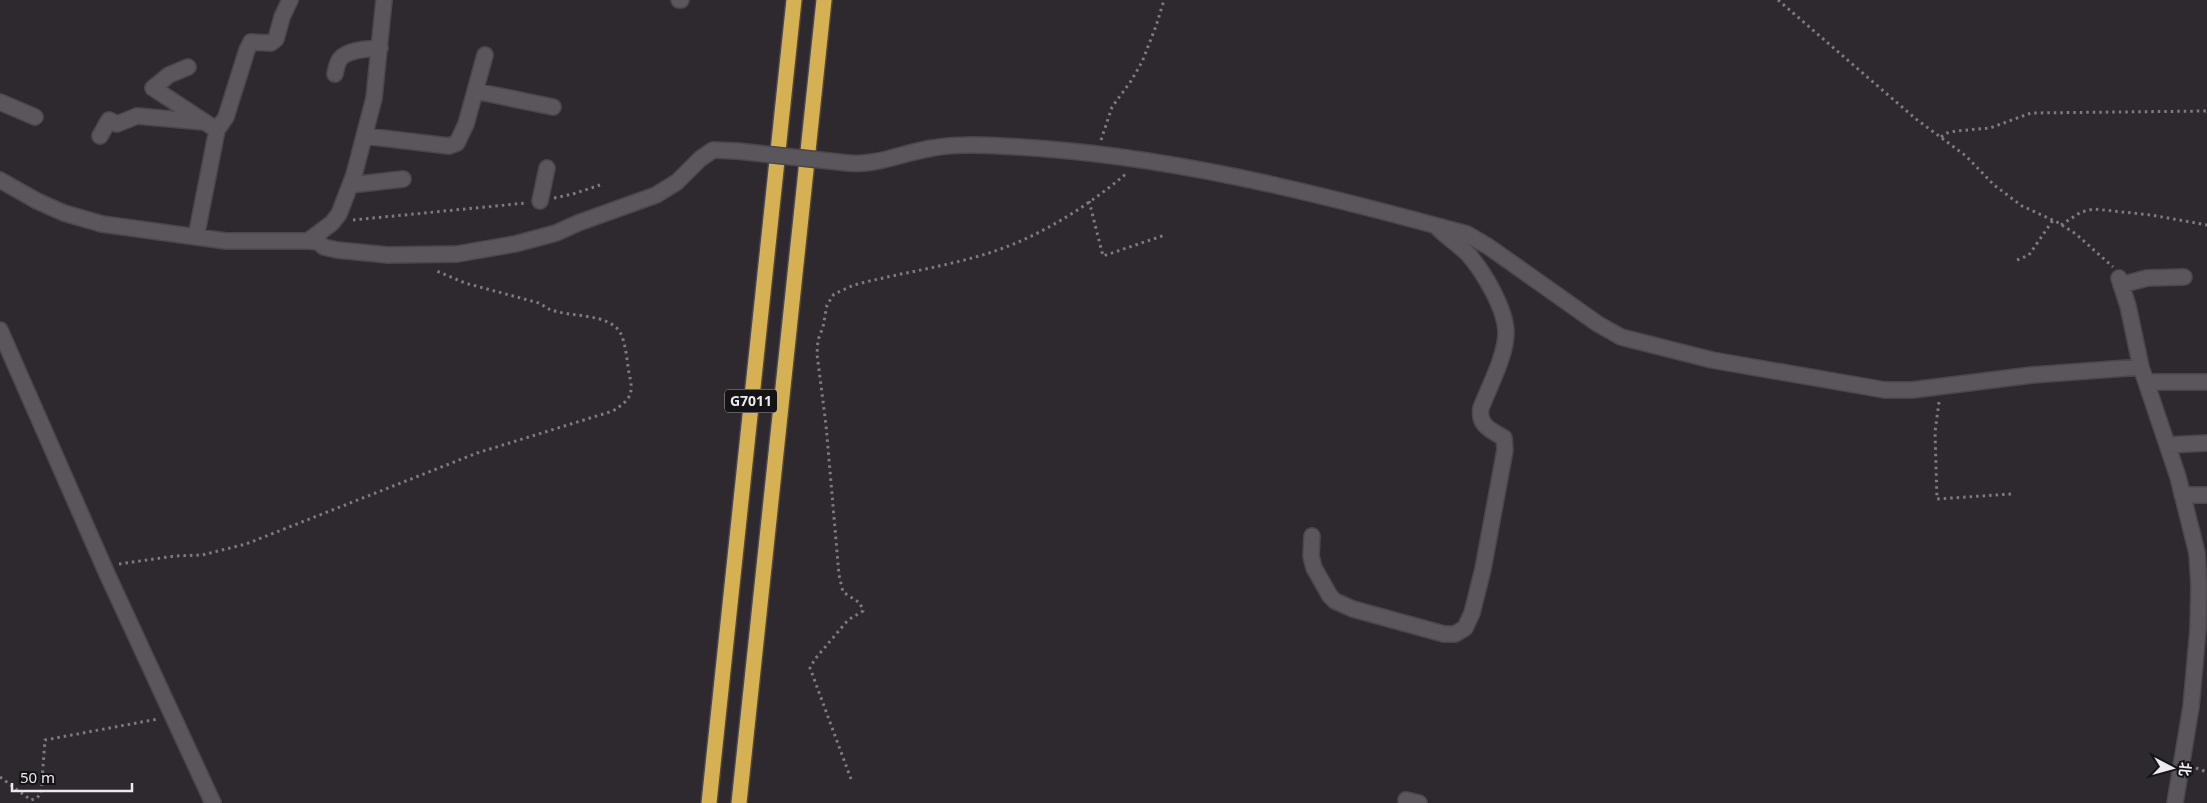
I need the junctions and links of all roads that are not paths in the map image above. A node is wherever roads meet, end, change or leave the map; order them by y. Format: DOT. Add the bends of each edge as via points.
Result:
graph roads {
  1 [pos="290,0"];
  2 [pos="384,0"];
  3 [pos="794,0"];
  4 [pos="824,0"];
  5 [pos="380,48"];
  6 [pos="485,55"];
  7 [pos="188,67"];
  8 [pos="335,74"];
  9 [pos="475,91"];
  10 [pos="0,102"];
  11 [pos="553,107"];
  12 [pos="35,117"];
  13 [pos="211,126"];
  14 [pos="100,136"];
  15 [pos="365,136"];
  16 [pos="547,168"];
  17 [pos="0,180"];
  18 [pos="403,180"];
  19 [pos="350,185"];
  20 [pos="540,201"];
  21 [pos="1436,226"];
  22 [pos="196,238"];
  23 [pos="308,241"];
  24 [pos="2184,277"];
  25 [pos="0,330"];
  26 [pos="2141,367"];
  27 [pos="2146,382"];
  28 [pos="2207,382"];
  29 [pos="2207,443"];
  30 [pos="2168,445"];
  31 [pos="2182,495"];
  32 [pos="2207,495"];
  33 [pos="1312,536"];
  34 [pos="213,803"];
  35 [pos="709,803"];
  36 [pos="739,803"];
  37 [pos="2175,803"];
  1 -- 13 [label="street" via="276,39 271,43 251,42 226,117"];
  2 -- 5 [label="street"];
  3 -- 35 [label="highway, G7011"];
  4 -- 36 [label="highway, G7011"];
  5 -- 8 [label="street" via="343,56"];
  5 -- 15 [label="street"];
  6 -- 9 [label="street"];
  7 -- 13 [label="street" via="153,88"];
  9 -- 11 [label="street"];
  9 -- 15 [label="street" via="457,143 449,146"];
  10 -- 12 [label="street"];
  13 -- 14 [label="street" via="137,116 117,124 110,120"];
  13 -- 22 [label="street"];
  15 -- 19 [label="street"];
  16 -- 20 [label="street"];
  17 -- 22 [label="street" via="37,202 64,213 102,224"];
  18 -- 19 [label="street"];
  19 -- 23 [label="street" via="339,214"];
  21 -- 23 [label="street, bridge" via="1231,175 1143,160 1094,153 960,145 925,149 873,163 714,150 656,196 556,233 475,252 418,255 357,253"];
  21 -- 26 [label="street" via="1467,234 1482,242 1621,337 1712,360 1885,390"];
  21 -- 33 [label="street" via="1478,267 1492,289 1506,332 1480,417 1488,429 1504,438 1505,450 1483,568 1465,628 1455,634 1444,634 1335,602 1314,568"];
  22 -- 23 [label="street"];
  24 -- 26 [label="street" via="2120,282"];
  25 -- 34 [label="street"];
  26 -- 27 [label="street"];
  27 -- 28 [label="street"];
  27 -- 30 [label="street"];
  29 -- 30 [label="street"];
  30 -- 31 [label="street"];
  31 -- 32 [label="street"];
  31 -- 37 [label="street" via="2197,553 2199,605 2191,707"];
}
